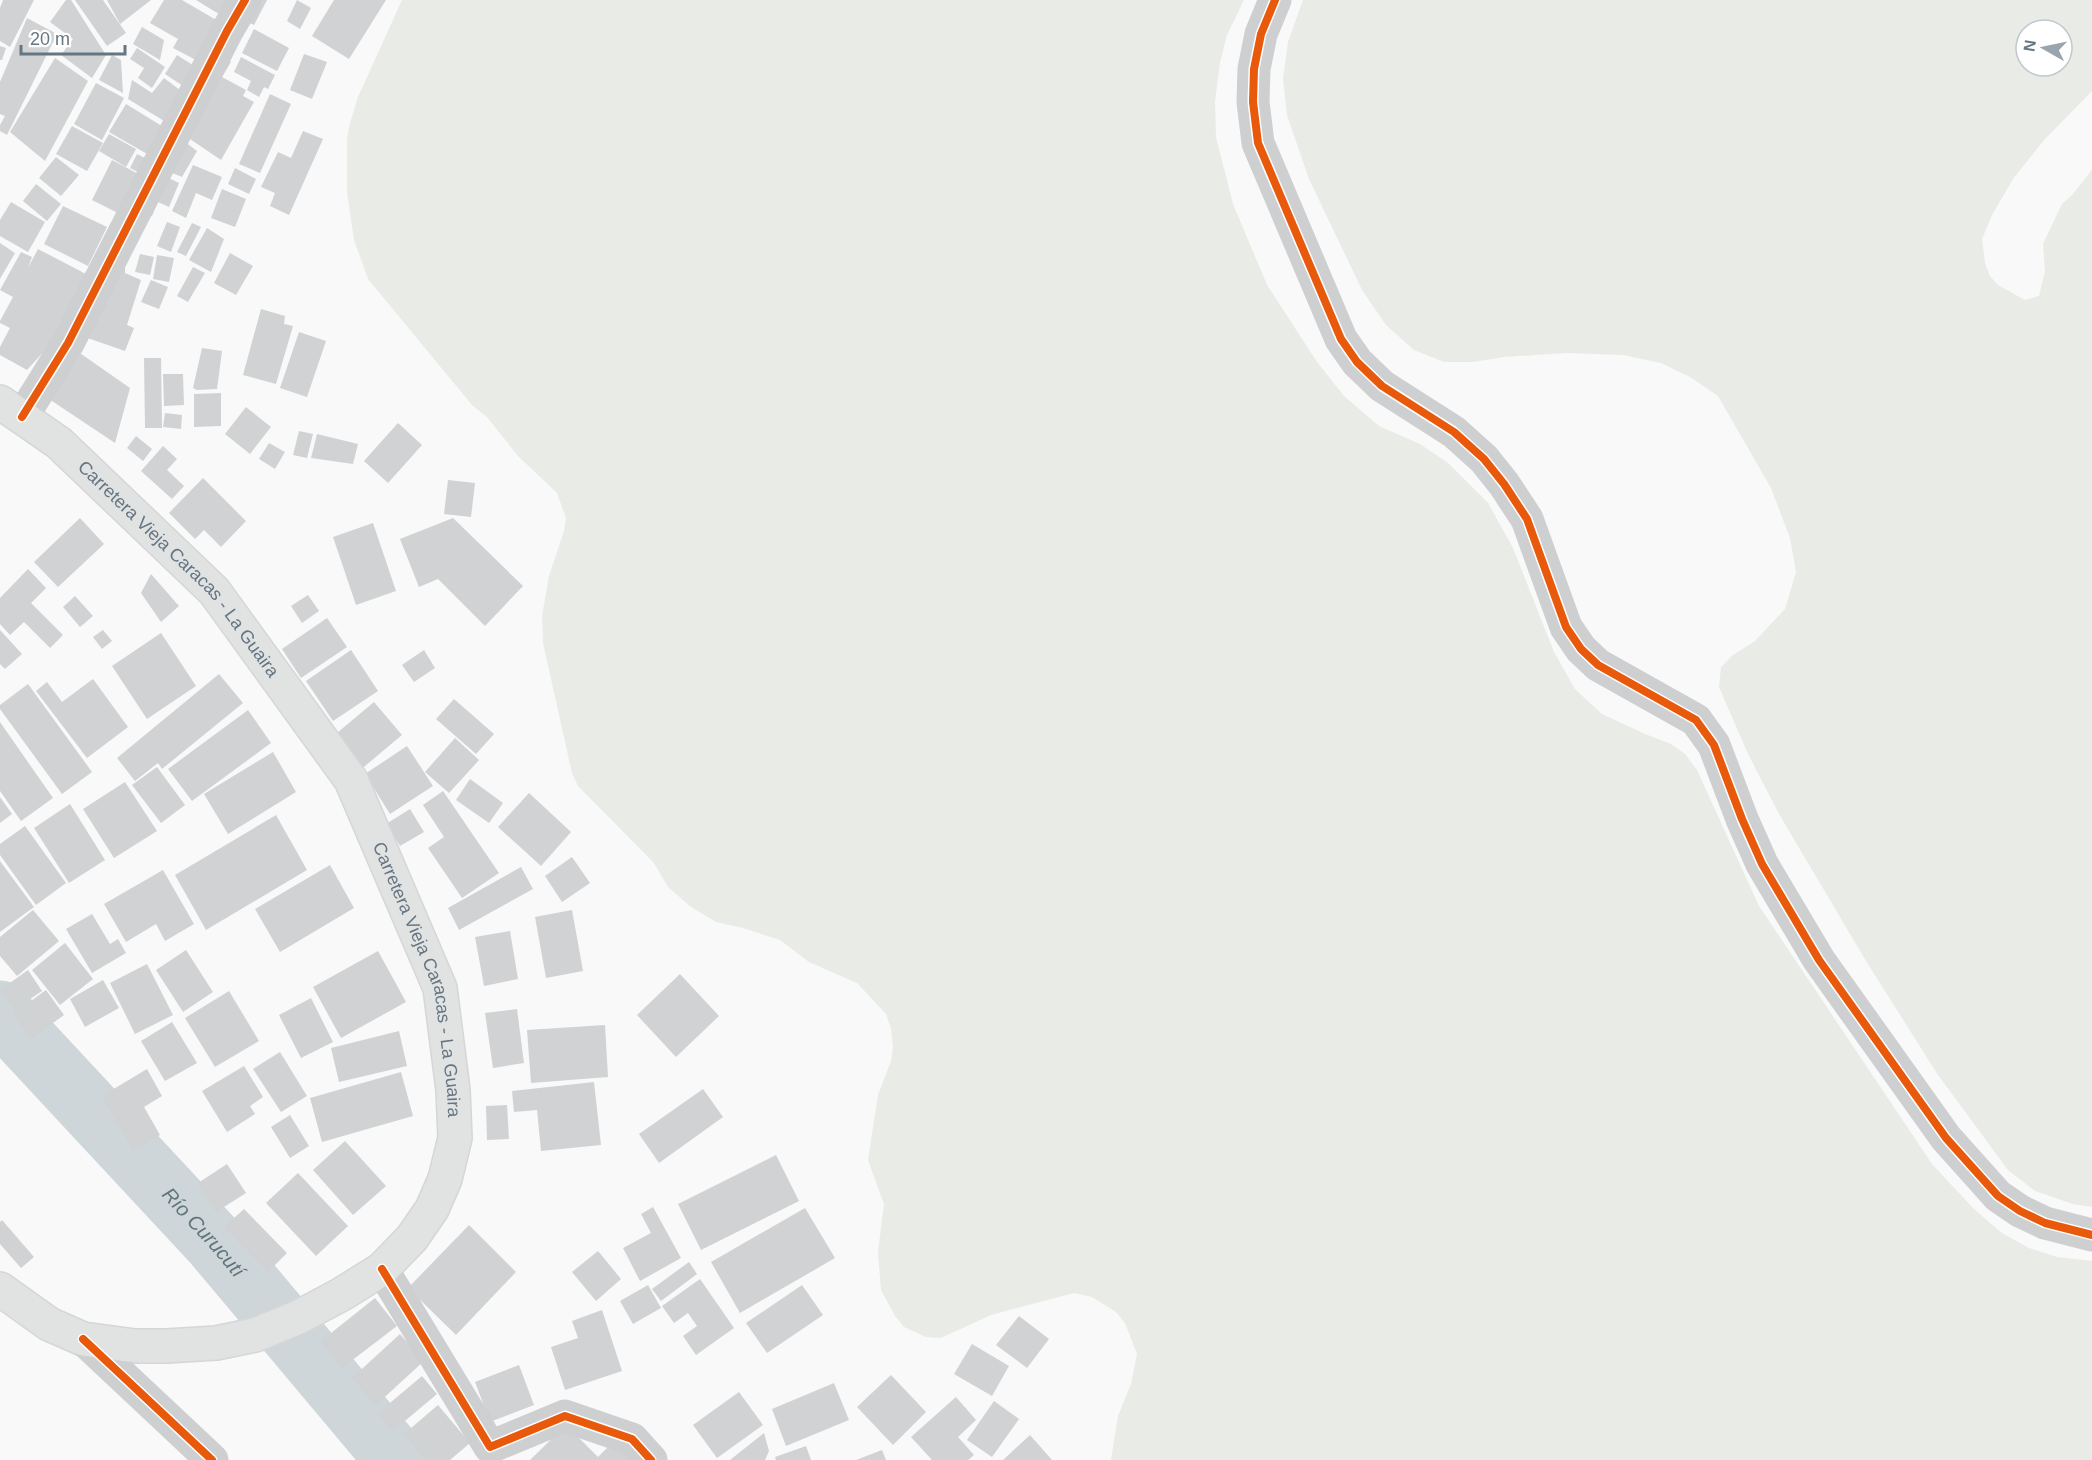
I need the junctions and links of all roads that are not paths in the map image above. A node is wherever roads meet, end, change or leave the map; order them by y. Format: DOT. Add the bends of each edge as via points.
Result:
graph roads {
  1 [pos="244,0"];
  2 [pos="1275,0"];
  3 [pos="11,409"];
  4 [pos="2092,1235"];
  5 [pos="382,1269"];
  6 [pos="0,1289"];
  7 [pos="82,1339"];
  8 [pos="212,1460"];
  9 [pos="651,1460"];
  1 -- 3 [label="street" via="68,343"];
  2 -- 4 [label="street" via="1261,34 1254,69 1258,143 1341,339 1357,362 1382,386 1454,432 1504,484 1527,519 1566,627 1581,649 1599,665 1696,720 1713,745 1762,864 1819,960 1946,1138 1998,1196 2020,1211 2045,1223"];
  3 -- 5 [label="main road, Carretera Vieja Caracas - La Guaira" via="59,443 214,591 351,780 440,988 453,1089 455,1138 445,1179 432,1209 412,1238"];
  5 -- 7 [label="main road, Carretera Vieja Caracas - La Guaira" via="312,1310 255,1335 216,1343 167,1346"];
  5 -- 9 [label="street" via="490,1447 565,1416 632,1438"];
  6 -- 7 [label="main road, Carretera Vieja Caracas - La Guaira" via="49,1324"];
  7 -- 8 [label="street"];
}
